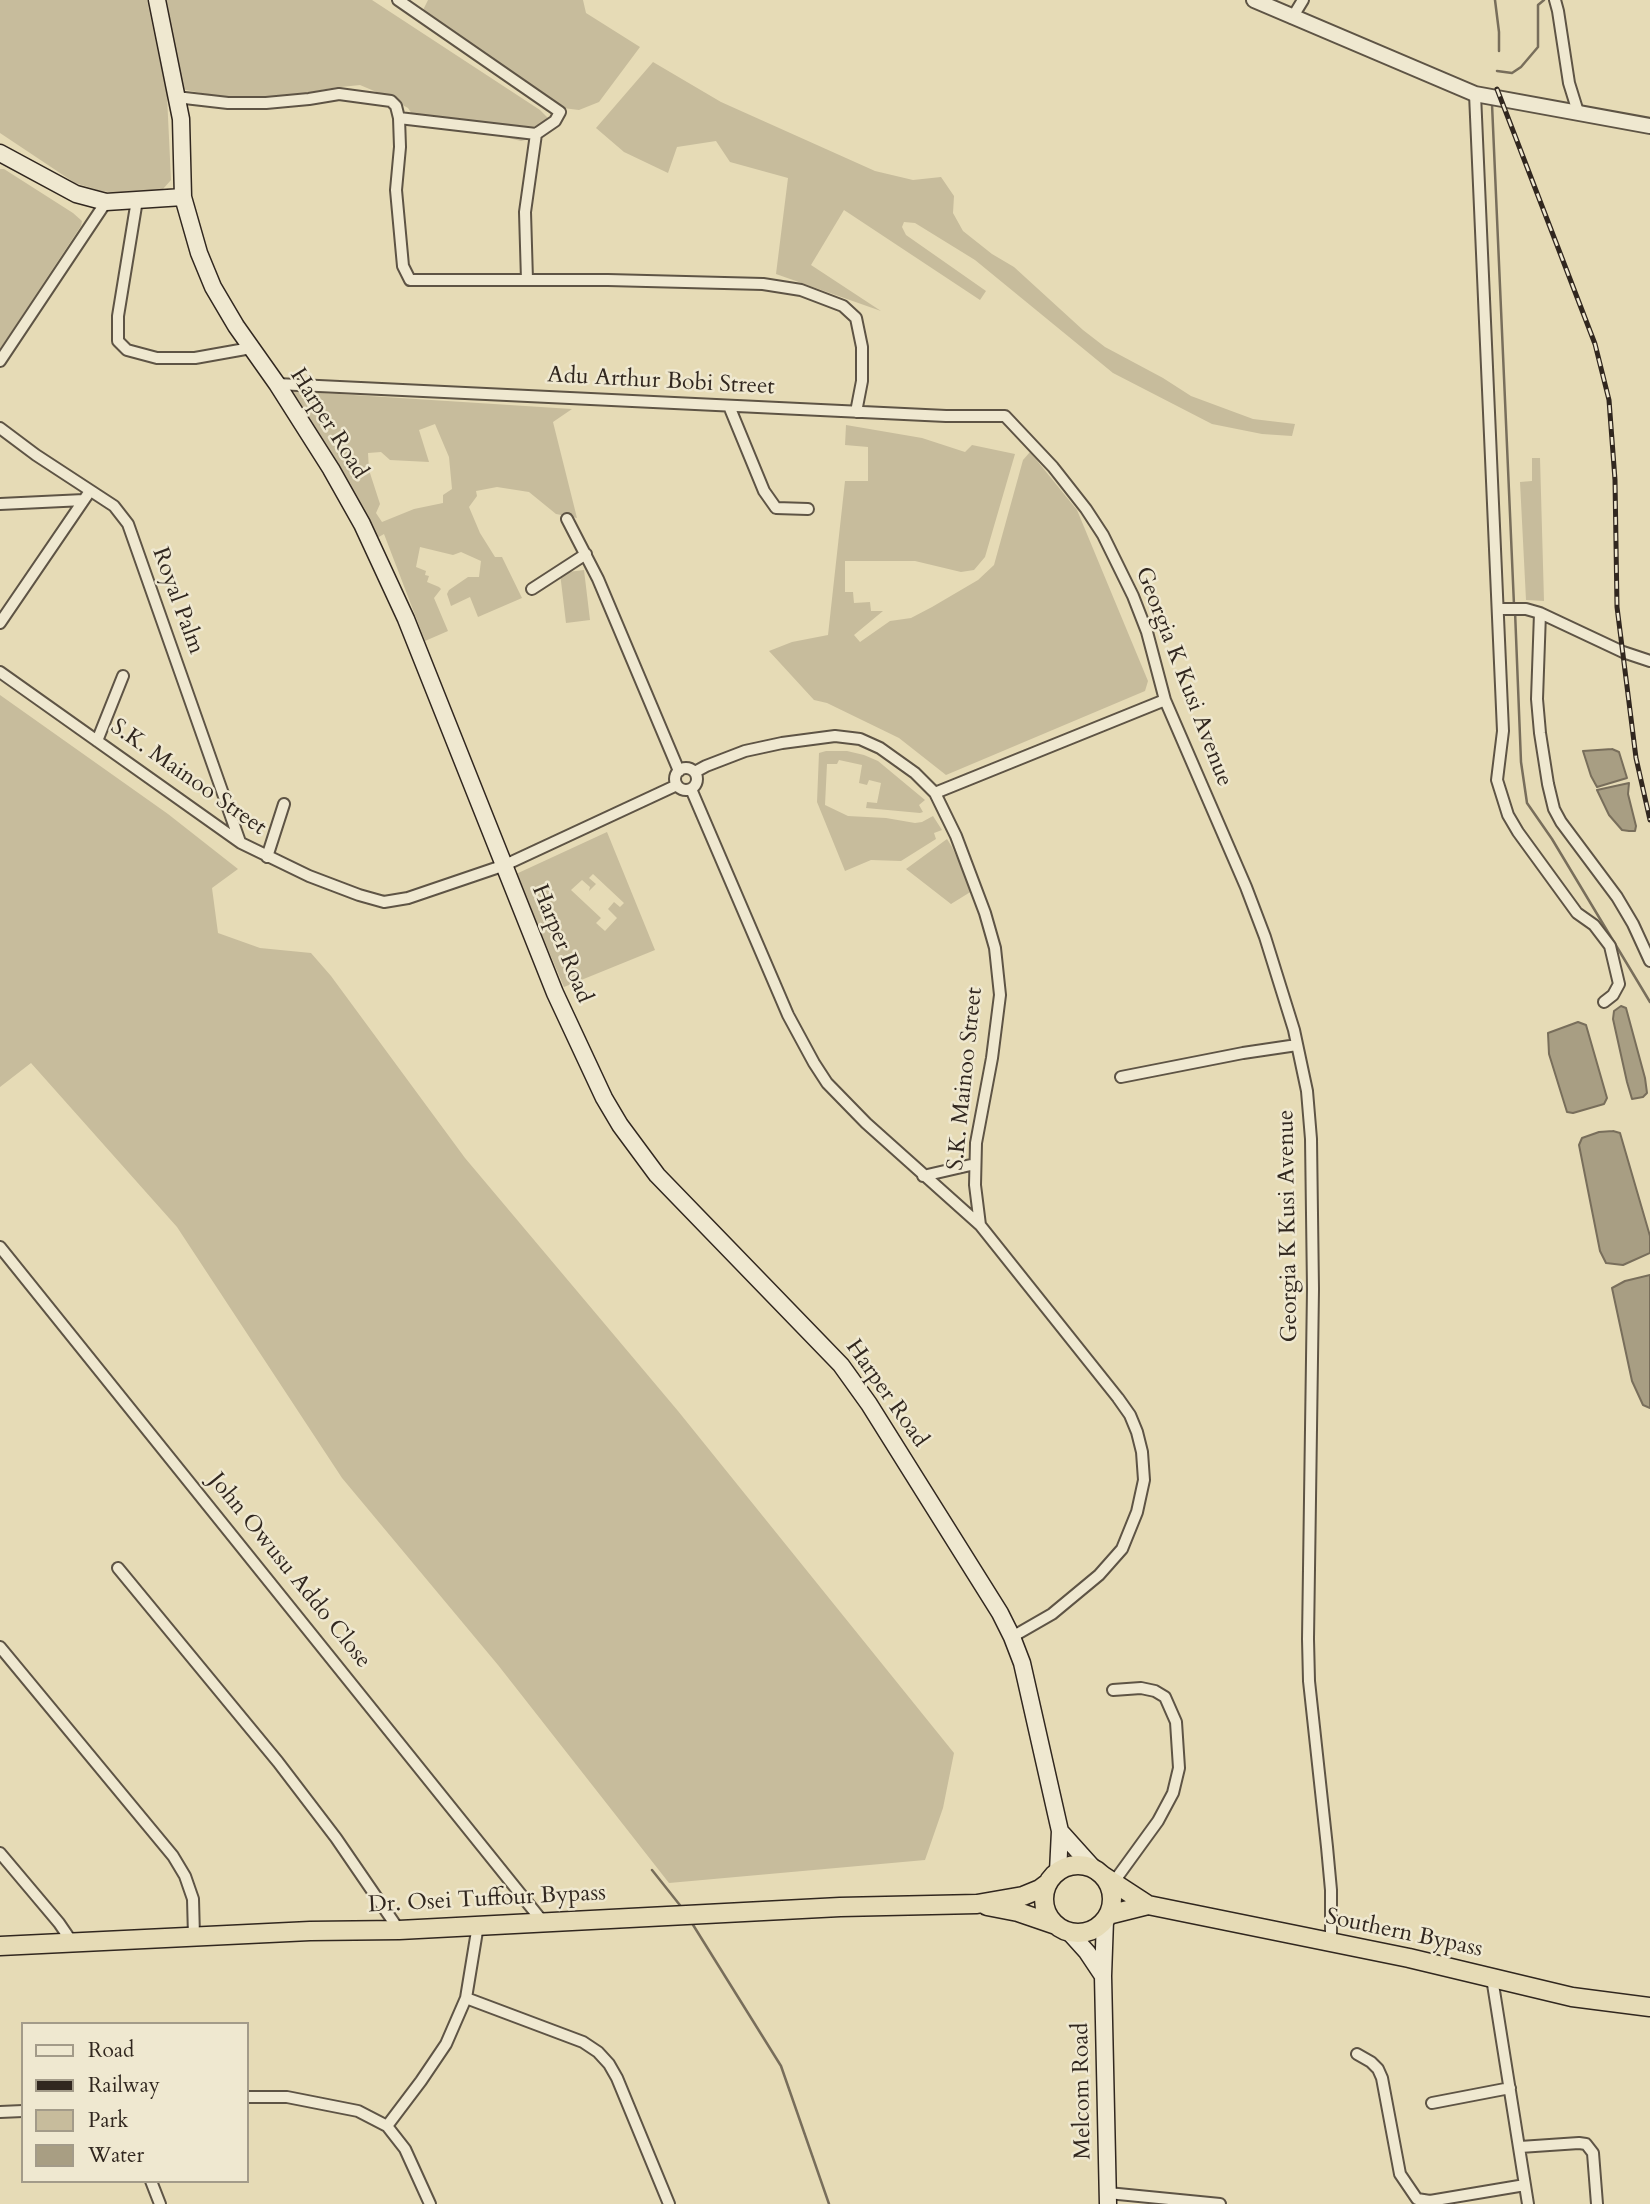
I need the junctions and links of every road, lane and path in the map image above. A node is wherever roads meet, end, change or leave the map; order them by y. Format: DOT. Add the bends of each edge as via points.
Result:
graph roads {
  1 [pos="157,0"];
  2 [pos="398,0"];
  3 [pos="1254,0"];
  4 [pos="1303,0"];
  5 [pos="1555,0"];
  6 [pos="1292,18"];
  7 [pos="1475,94"];
  8 [pos="176,97"];
  9 [pos="1578,112"];
  10 [pos="400,117"];
  11 [pos="1650,126"];
  12 [pos="536,134"];
  13 [pos="0,153"];
  14 [pos="183,197"];
  15 [pos="137,200"];
  16 [pos="106,202"];
  17 [pos="527,280"];
  18 [pos="251,348"];
  19 [pos="0,361"];
  20 [pos="277,384"];
  21 [pos="729,406"];
  22 [pos="856,412"];
  23 [pos="0,428"];
  24 [pos="1032,444"];
  25 [pos="87,495"];
  26 [pos="0,504"];
  27 [pos="808,509"];
  28 [pos="567,519"];
  29 [pos="586,554"];
  30 [pos="531,589"];
  31 [pos="1503,609"];
  32 [pos="1540,613"];
  33 [pos="0,623"];
  34 [pos="1650,661"];
  35 [pos="0,671"];
  36 [pos="123,676"];
  37 [pos="1165,700"];
  38 [pos="97,741"];
  39 [pos="679,771"];
  40 [pos="695,772"];
  41 [pos="677,785"];
  42 [pos="691,789"];
  43 [pos="935,793"];
  44 [pos="284,804"];
  45 [pos="241,843"];
  46 [pos="267,857"];
  47 [pos="505,865"];
  48 [pos="1650,961"];
  49 [pos="1605,1002"];
  50 [pos="1297,1045"];
  51 [pos="1121,1077"];
  52 [pos="975,1164"];
  53 [pos="923,1176"];
  54 [pos="980,1225"];
  55 [pos="0,1247"];
  56 [pos="118,1568"];
  57 [pos="1012,1637"];
  58 [pos="0,1647"];
  59 [pos="1113,1689"];
  60 [pos="1060,1831"];
  61 [pos="0,1853"];
  62 [pos="1103,1876"];
  63 [pos="1053,1878"];
  64 [pos="977,1904"];
  65 [pos="1148,1906"];
  66 [pos="1107,1918"];
  67 [pos="543,1922"];
  68 [pos="478,1925"];
  69 [pos="1063,1929"];
  70 [pos="399,1930"];
  71 [pos="194,1936"];
  72 [pos="72,1942"];
  73 [pos="1331,1942"];
  74 [pos="0,1946"];
  75 [pos="1103,1976"];
  76 [pos="1492,1978"];
  77 [pos="466,1998"];
  78 [pos="1650,2007"];
  79 [pos="1357,2054"];
  80 [pos="1510,2088"];
  81 [pos="248,2097"];
  82 [pos="1432,2103"];
  83 [pos="21,2111"];
  84 [pos="0,2112"];
  85 [pos="387,2126"];
  86 [pos="1520,2147"];
  87 [pos="152,2183"];
  88 [pos="1525,2185"];
  89 [pos="1108,2199"];
  90 [pos="160,2204"];
  91 [pos="430,2204"];
  92 [pos="669,2204"];
  93 [pos="1220,2204"];
  94 [pos="1528,2204"];
  95 [pos="1597,2204"];
  1 -- 8 [label="main road, Harper Road"];
  2 -- 12 [label="street" via="560,112"];
  3 -- 6 [label="street"];
  4 -- 6 [label="street"];
  5 -- 9 [label="street"];
  6 -- 7 [label="street"];
  7 -- 9 [label="street"];
  7 -- 31 [label="street" via="1490,453"];
  8 -- 10 [label="street" via="266,103 339,93 391,101"];
  8 -- 14 [label="main road, Harper Road"];
  9 -- 11 [label="street"];
  10 -- 12 [label="street"];
  10 -- 17 [label="street" via="396,190 406,274 410,279"];
  12 -- 17 [label="street" via="525,212"];
  13 -- 16 [label="main road" via="76,194"];
  14 -- 15 [label="main road"];
  14 -- 18 [label="main road, Harper Road" via="213,286"];
  15 -- 16 [label="main road"];
  15 -- 18 [label="street" via="118,341 127,350 157,358 195,358"];
  16 -- 19 [label="street"];
  17 -- 22 [label="street" via="763,284 801,290 843,306 856,318 862,347"];
  18 -- 20 [label="main road, Harper Road"];
  20 -- 21 [label="street, Adu Arthur Bobi Street"];
  20 -- 47 [label="main road, Harper Road" via="362,524 406,619"];
  21 -- 22 [label="street, Adu Arthur Bobi Street"];
  21 -- 27 [label="street" via="764,491 776,508"];
  22 -- 24 [label="street, Adu Arthur Bobi Street" via="1005,416"];
  23 -- 25 [label="street, Royal Palm"];
  24 -- 37 [label="street, Georgia K Kusi Avenue" via="1086,509 1114,556 1147,632"];
  25 -- 26 [label="street"];
  25 -- 33 [label="street"];
  25 -- 45 [label="street, Royal Palm" via="114,506 128,524"];
  28 -- 29 [label="street"];
  29 -- 30 [label="street"];
  29 -- 39 [label="street"];
  31 -- 32 [label="street"];
  31 -- 49 [label="street" via="1500,793 1530,849 1577,913 1594,925 1609,946 1619,984"];
  32 -- 34 [label="street"];
  32 -- 48 [label="street" via="1539,733 1554,809 1617,897"];
  35 -- 38 [label="street, S.K. Mainoo Street"];
  36 -- 38 [label="street"];
  37 -- 43 [label="street"];
  37 -- 50 [label="street, Georgia K Kusi Avenue" via="1246,887"];
  38 -- 45 [label="street, S.K. Mainoo Street"];
  39 -- 40 [label="street"];
  39 -- 41 [label="street"];
  40 -- 42 [label="street" via="697,780"];
  40 -- 43 [label="street, S.K. Mainoo Street" via="745,751 835,736 860,739 880,748 915,772"];
  41 -- 42 [label="street"];
  41 -- 47 [label="street, S.K. Mainoo Street"];
  42 -- 53 [label="street" via="783,1004 814,1063 827,1083"];
  43 -- 52 [label="street, S.K. Mainoo Street" via="961,849 995,948 1000,995"];
  44 -- 46 [label="street"];
  45 -- 46 [label="street, S.K. Mainoo Street"];
  46 -- 47 [label="street, S.K. Mainoo Street" via="384,902"];
  47 -- 57 [label="main road, Harper Road" via="555,993 620,1125 657,1175 841,1365"];
  50 -- 51 [label="street"];
  50 -- 73 [label="street, Georgia K Kusi Avenue" via="1311,1139 1309,1681 1331,1888"];
  52 -- 53 [label="street"];
  52 -- 54 [label="street, S.K. Mainoo Street"];
  53 -- 54 [label="street"];
  54 -- 57 [label="street" via="1130,1415 1144,1480 1122,1549 1052,1614"];
  55 -- 67 [label="street, John Owusu Addo Close"];
  56 -- 70 [label="street" via="278,1762"];
  57 -- 60 [label="main road, Harper Road"];
  58 -- 71 [label="street" via="173,1856 193,1899"];
  59 -- 62 [label="street" via="1155,1691 1165,1698 1176,1721 1179,1768 1173,1793 1158,1821"];
  60 -- 62 [label="main road, Harper Road"];
  60 -- 63 [label="main road, Harper Road"];
  61 -- 72 [label="street"];
  62 -- 63 [label="highway" via="1077,1866 1067,1867"];
  62 -- 65 [label="highway, Southern Bypass"];
  62 -- 66 [label="highway" via="1112,1899"];
  63 -- 64 [label="highway, Dr. Osei Tuffour Bypass" via="1023,1896"];
  63 -- 69 [label="highway" via="1044,1906 1051,1920"];
  64 -- 67 [label="highway, Dr. Osei Tuffour Bypass"];
  64 -- 69 [label="highway, Dr. Osei Tuffour Bypass" via="1018,1912"];
  65 -- 66 [label="highway, Southern Bypass"];
  65 -- 73 [label="highway, Southern Bypass"];
  66 -- 69 [label="highway" via="1089,1931"];
  66 -- 75 [label="main road, Melcom Road"];
  67 -- 68 [label="highway, Dr. Osei Tuffour Bypass"];
  68 -- 70 [label="highway, Dr. Osei Tuffour Bypass"];
  68 -- 77 [label="street"];
  69 -- 75 [label="main road"];
  70 -- 71 [label="highway, Dr. Osei Tuffour Bypass"];
  71 -- 72 [label="highway, Dr. Osei Tuffour Bypass"];
  72 -- 74 [label="highway, Dr. Osei Tuffour Bypass"];
  73 -- 76 [label="highway, Southern Bypass"];
  75 -- 89 [label="main road, Melcom Road"];
  76 -- 78 [label="highway, Southern Bypass" via="1588,2000"];
  76 -- 80 [label="street"];
  77 -- 85 [label="street" via="446,2045"];
  77 -- 92 [label="street" via="583,2042 610,2064"];
  79 -- 88 [label="street" via="1378,2069 1400,2175 1417,2199 1430,2201"];
  80 -- 82 [label="street"];
  80 -- 86 [label="street"];
  81 -- 85 [label="street" via="287,2097 358,2111"];
  83 -- 84 [label="street"];
  85 -- 91 [label="street" via="405,2149"];
  86 -- 88 [label="street"];
  86 -- 95 [label="street" via="1586,2144 1593,2153"];
  87 -- 90 [label="street"];
  88 -- 94 [label="street"];
  89 -- 93 [label="street"];
}
